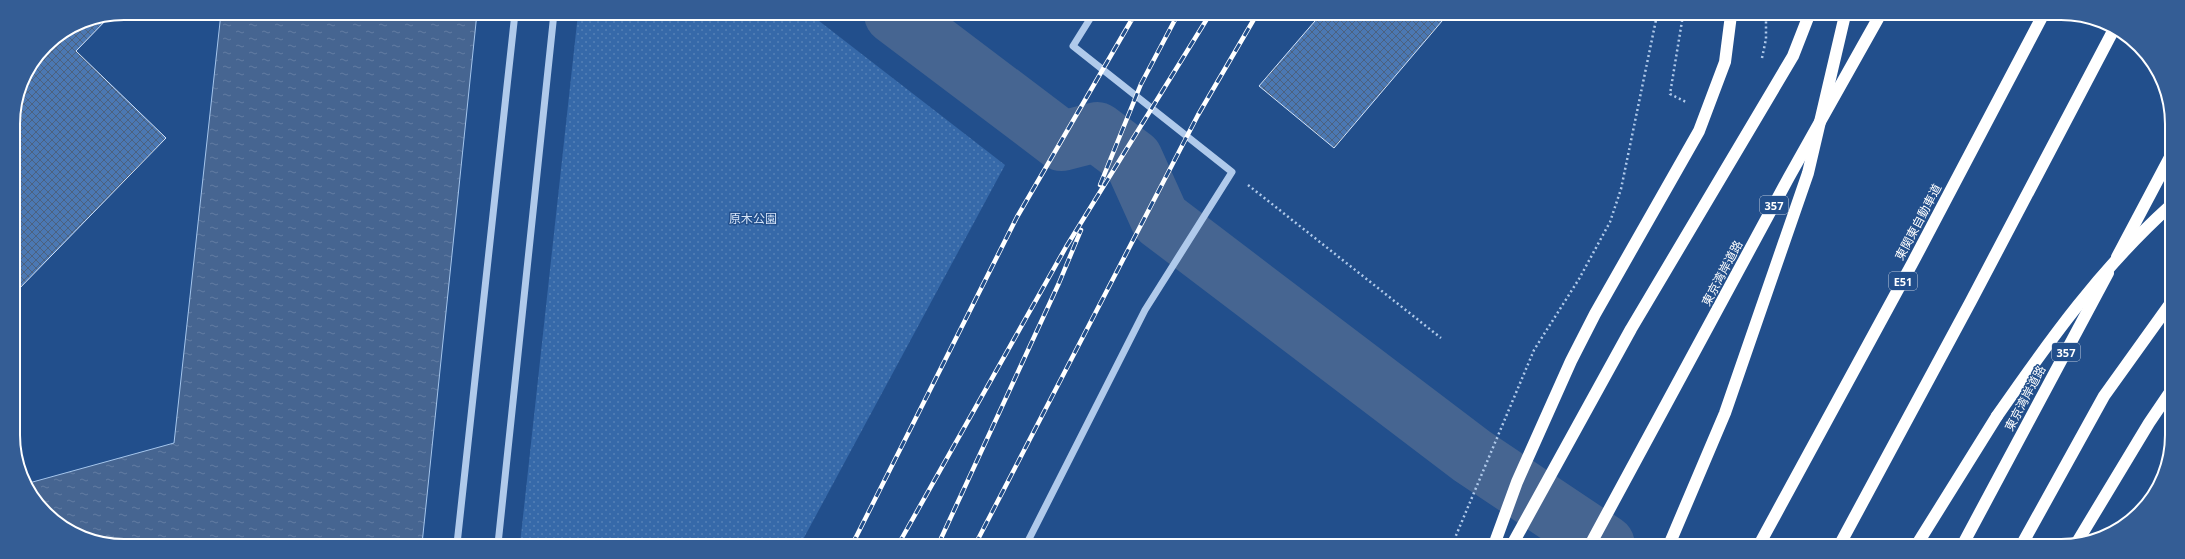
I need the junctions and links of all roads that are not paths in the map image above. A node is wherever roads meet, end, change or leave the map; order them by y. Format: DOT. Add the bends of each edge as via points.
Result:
graph roads {
  1 [pos="514,20"];
  2 [pos="553,20"];
  3 [pos="1089,20"];
  4 [pos="1731,20"];
  5 [pos="1807,20"];
  6 [pos="1844,20"];
  7 [pos="1877,20"];
  8 [pos="2040,20"];
  9 [pos="2112,33"];
  10 [pos="2165,166"];
  11 [pos="2165,210"];
  12 [pos="2165,310"];
  13 [pos="2165,399"];
  14 [pos="2080,537"];
  15 [pos="458,539"];
  16 [pos="499,539"];
  17 [pos="1029,539"];
  18 [pos="1496,539"];
  19 [pos="1515,539"];
  20 [pos="1593,539"];
  21 [pos="1672,539"];
  22 [pos="1763,539"];
  23 [pos="1843,539"];
  24 [pos="1920,539"];
  25 [pos="1966,539"];
  26 [pos="2025,539"];
  1 -- 15 [label="street"];
  2 -- 16 [label="street"];
  3 -- 17 [label="street" via="1073,46 1232,172 1145,310"];
  4 -- 18 [label="highway" via="1725,62 1699,131 1595,314 1517,482"];
  5 -- 19 [label="highway" via="1793,56 1603,378"];
  6 -- 21 [label="highway, bridge" via="1808,173 1725,413"];
  7 -- 20 [label="highway, 東京湾岸道路 / 357" via="1789,177"];
  8 -- 22 [label="highway, 東関東自動車道 / E51"];
  9 -- 23 [label="highway"];
  10 -- 25 [label="highway, 東京湾岸道路 / 357"];
  11 -- 24 [label="highway, bridge" via="2090,290 2033,364 1997,416"];
  12 -- 26 [label="highway" via="2104,396"];
  13 -- 14 [label="highway"];
}
